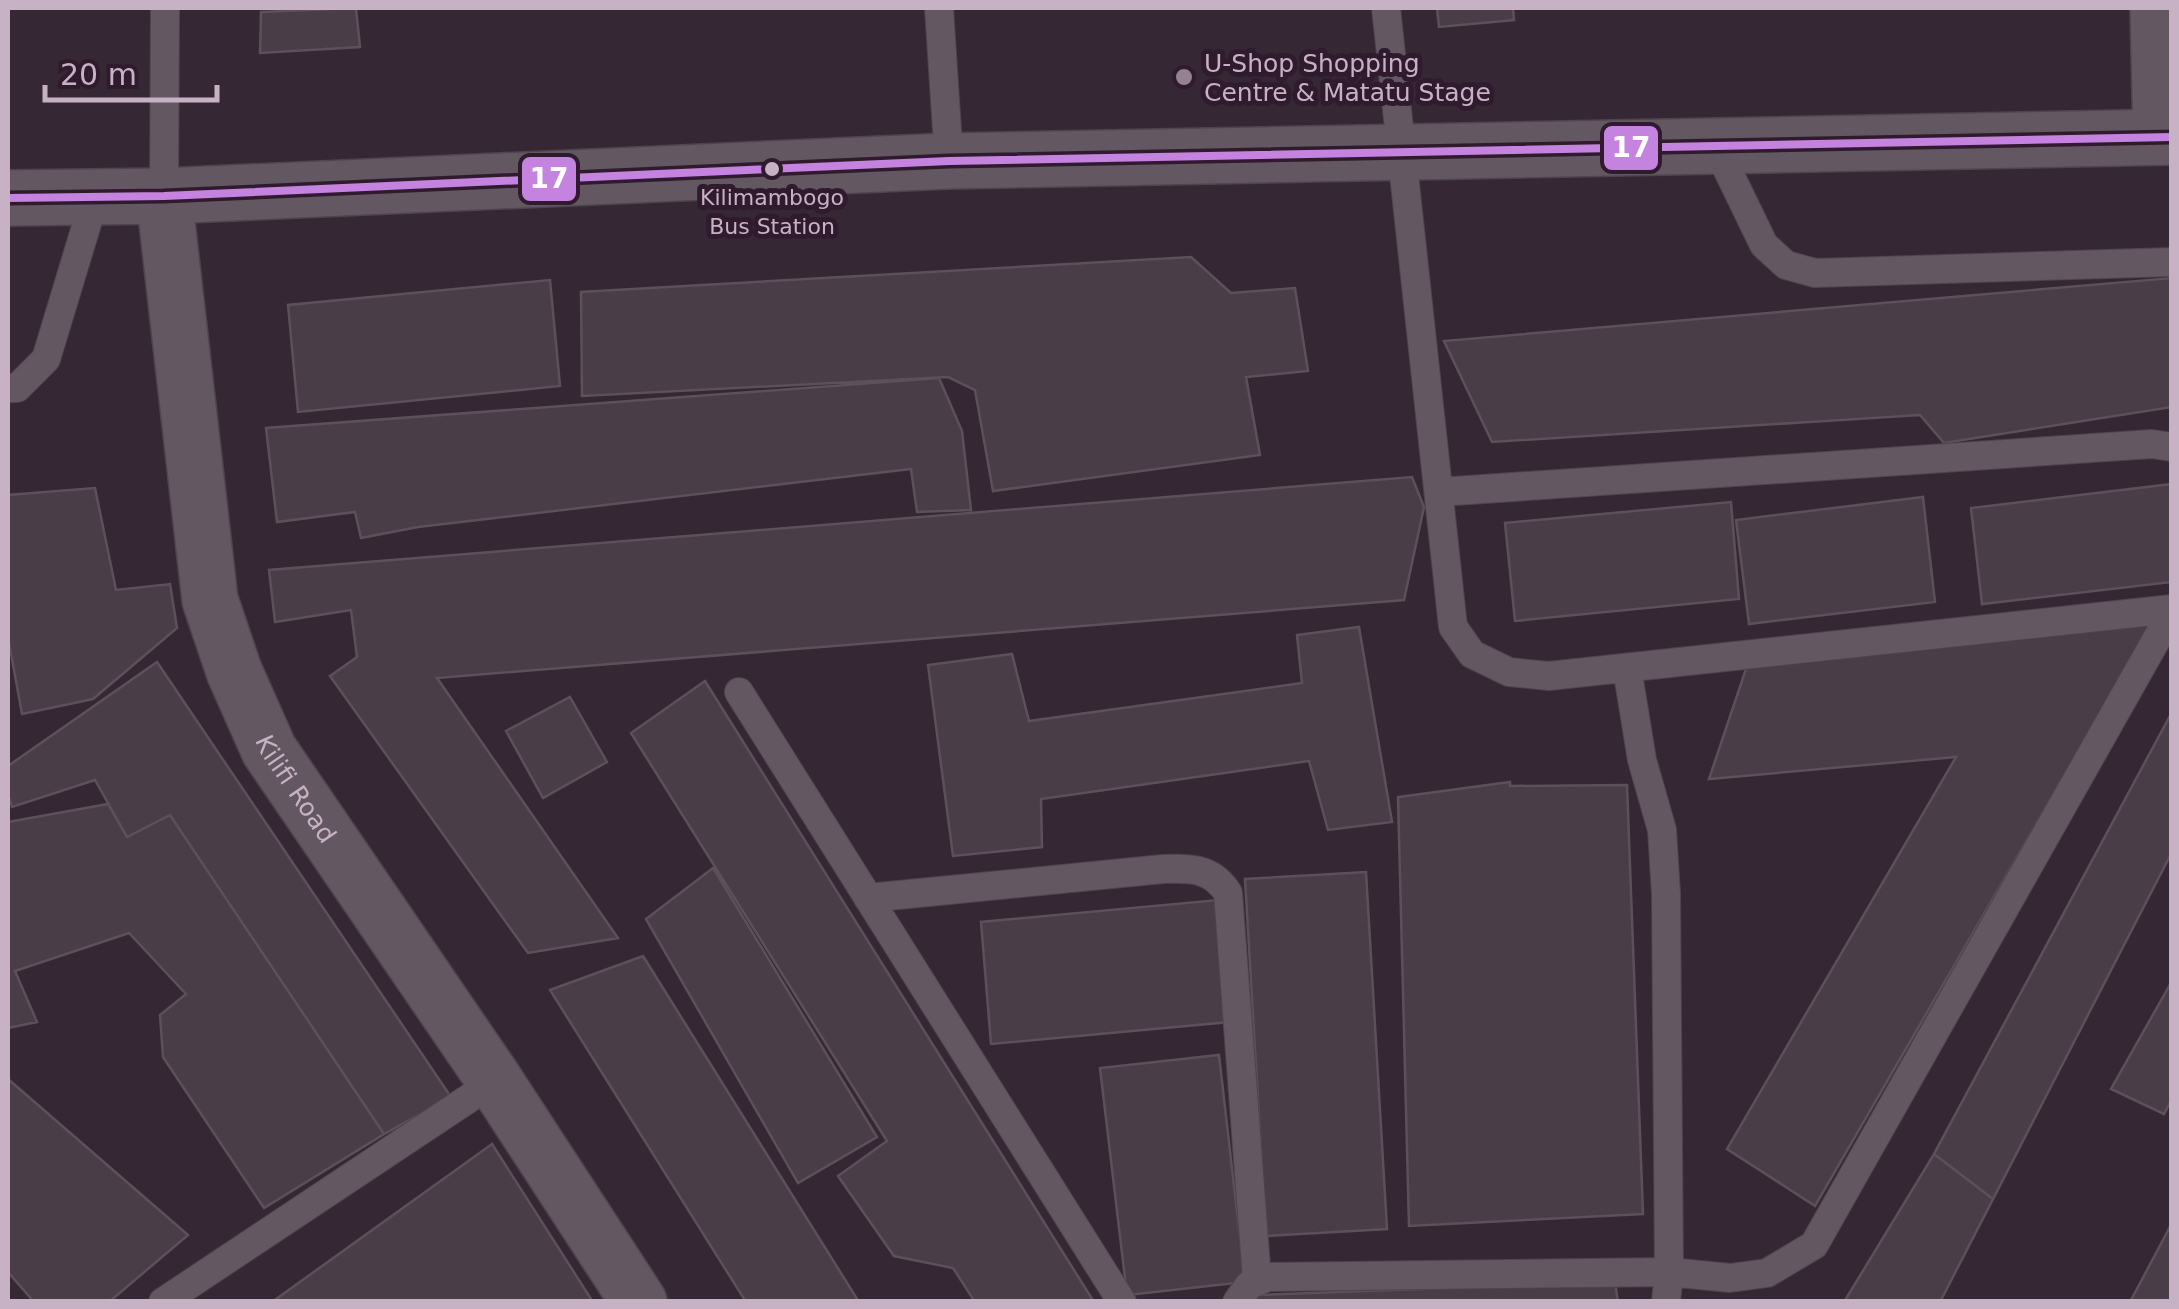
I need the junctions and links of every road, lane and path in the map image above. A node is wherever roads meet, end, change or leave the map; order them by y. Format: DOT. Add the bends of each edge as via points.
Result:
graph roads {
  1 [pos="165,8"];
  2 [pos="939,8"];
  3 [pos="1386,8"];
  4 [pos="2158,8"];
  5 [pos="2166,137"];
  6 [pos="1715,144"];
  7 [pos="1403,150"];
  8 [pos="949,161"];
  9 [pos="164,196"];
  10 [pos="95,197"];
  11 [pos="8,198"];
  12 [pos="2172,262"];
  13 [pos="8,388"];
  14 [pos="2172,446"];
  15 [pos="1439,492"];
  16 [pos="2172,611"];
  17 [pos="1627,668"];
  18 [pos="738,692"];
  19 [pos="868,898"];
  20 [pos="495,1081"];
  21 [pos="1669,1272"];
  22 [pos="1258,1280"];
  23 [pos="162,1302"];
  24 [pos="639,1302"];
  25 [pos="1122,1302"];
  26 [pos="1237,1302"];
  27 [pos="1666,1302"];
  1 -- 9 [label="lane"];
  2 -- 8 [label="lane"];
  3 -- 7 [label="lane"];
  4 -- 5 [label="street"];
  5 -- 6 [label="street"];
  6 -- 7 [label="street"];
  6 -- 12 [label="lane" via="1764,245 1786,265 1815,273"];
  7 -- 8 [label="street"];
  7 -- 15 [label="lane"];
  8 -- 9 [label="street"];
  9 -- 10 [label="street"];
  9 -- 20 [label="street, Kilifi Road" via="210,600 234,672 270,750"];
  10 -- 11 [label="street"];
  10 -- 13 [label="lane" via="46,358 17,388"];
  14 -- 15 [label="lane"];
  15 -- 17 [label="lane" via="1453,627 1472,654 1509,672 1549,676"];
  16 -- 17 [label="lane"];
  16 -- 21 [label="lane" via="1814,1245 1767,1273 1730,1278"];
  17 -- 21 [label="lane" via="1662,830"];
  18 -- 19 [label="lane"];
  19 -- 22 [label="lane" via="1163,869 1187,868 1220,880 1228,893"];
  19 -- 25 [label="lane"];
  20 -- 23 [label="lane"];
  20 -- 24 [label="street, Kilifi Road"];
  21 -- 22 [label="lane"];
  21 -- 27 [label="lane"];
  22 -- 26 [label="lane"];
}
